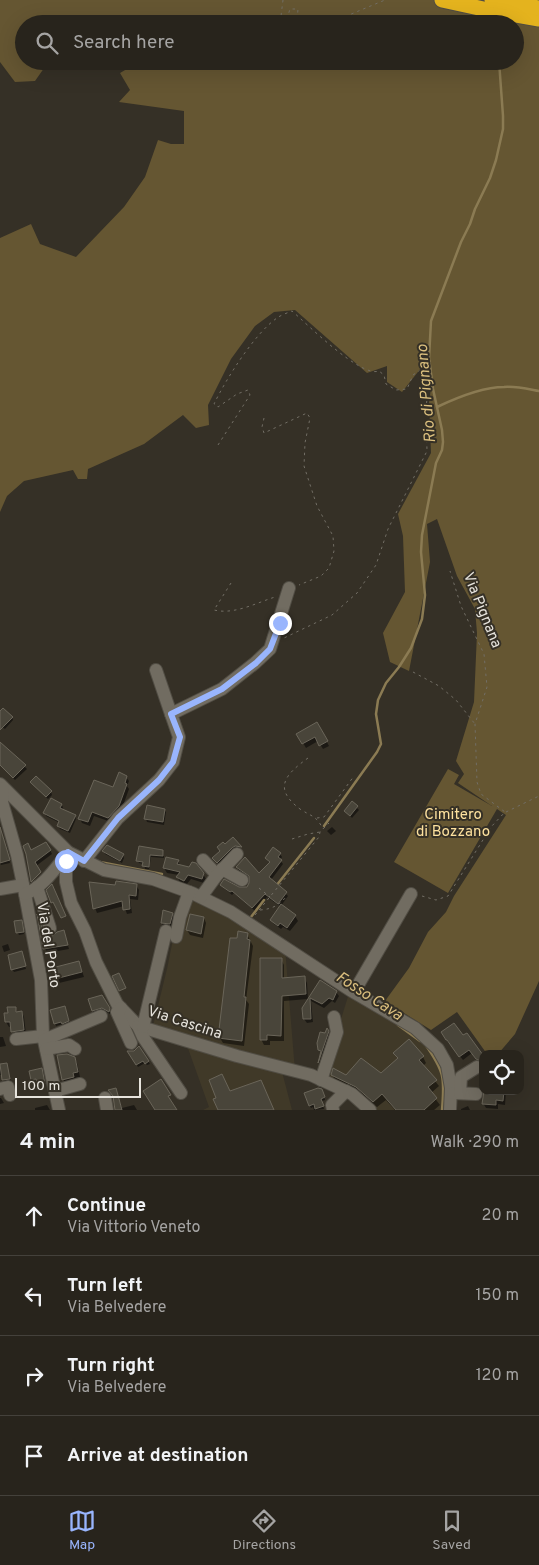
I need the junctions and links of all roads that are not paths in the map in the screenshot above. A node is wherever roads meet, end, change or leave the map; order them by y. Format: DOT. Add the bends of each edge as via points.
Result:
graph roads {
  1 [pos="442,0"];
  2 [pos="492,0"];
  3 [pos="539,8"];
  4 [pos="516,15"];
  5 [pos="524,16"];
  6 [pos="539,19"];
  7 [pos="289,588"];
  8 [pos="156,670"];
  9 [pos="171,714"];
  10 [pos="2,786"];
  11 [pos="68,852"];
  12 [pos="237,854"];
  13 [pos="203,860"];
  14 [pos="84,861"];
  15 [pos="220,872"];
  16 [pos="242,880"];
  17 [pos="37,887"];
  18 [pos="0,889"];
  19 [pos="24,890"];
  20 [pos="190,893"];
  21 [pos="411,894"];
  22 [pos="177,908"];
  23 [pos="50,928"];
  24 [pos="354,992"];
  25 [pos="122,1008"];
  26 [pos="101,1016"];
  27 [pos="334,1017"];
  28 [pos="141,1026"];
  29 [pos="16,1039"];
  30 [pos="44,1042"];
  31 [pos="130,1043"];
  32 [pos="75,1048"];
  33 [pos="477,1068"];
  34 [pos="321,1080"];
  35 [pos="80,1084"];
  36 [pos="55,1090"];
  37 [pos="181,1092"];
  38 [pos="346,1092"];
  39 [pos="456,1093"];
  40 [pos="476,1094"];
  41 [pos="59,1110"];
  42 [pos="333,1110"];
  43 [pos="370,1110"];
  44 [pos="450,1110"];
  1 -- 4 [label="highway"];
  2 -- 3 [label="highway"];
  5 -- 6 [label="highway"];
  7 -- 9 [label="street" via="270,649 222,689"];
  8 -- 9 [label="street"];
  9 -- 14 [label="street" via="180,737 173,762 159,780 118,818"];
  10 -- 11 [label="street"];
  10 -- 19 [label="street, Via del Porto" via="2,802"];
  11 -- 14 [label="street"];
  11 -- 17 [label="street"];
  11 -- 25 [label="street, Via Cascina" via="66,882 71,902 96,962"];
  12 -- 15 [label="street"];
  13 -- 15 [label="street"];
  14 -- 20 [label="street" via="104,870 153,879"];
  15 -- 16 [label="street"];
  15 -- 20 [label="street"];
  17 -- 19 [label="street" via="33,891"];
  17 -- 23 [label="street"];
  18 -- 19 [label="street"];
  19 -- 30 [label="street, Via del Porto" via="46,980"];
  20 -- 22 [label="street"];
  20 -- 24 [label="street" via="231,912"];
  20 -- 28 [label="street" via="171,934"];
  21 -- 24 [label="street"];
  24 -- 39 [label="street" via="415,1028 438,1049"];
  25 -- 28 [label="street, Via Cascina"];
  25 -- 31 [label="street" via="117,1012"];
  26 -- 30 [label="street"];
  27 -- 34 [label="street" via="337,1032"];
  28 -- 34 [label="street, Via Cascina"];
  28 -- 37 [label="street" via="143,1037"];
  29 -- 30 [label="street"];
  30 -- 32 [label="street"];
  30 -- 36 [label="street, Via del Porto"];
  33 -- 39 [label="street" via="461,1077"];
  34 -- 38 [label="street, Via Cascina"];
  35 -- 36 [label="street"];
  36 -- 41 [label="street, Via del Porto"];
  38 -- 42 [label="street" via="332,1105"];
  38 -- 43 [label="street, Via Cascina"];
  39 -- 40 [label="street"];
  39 -- 44 [label="street"];
}
